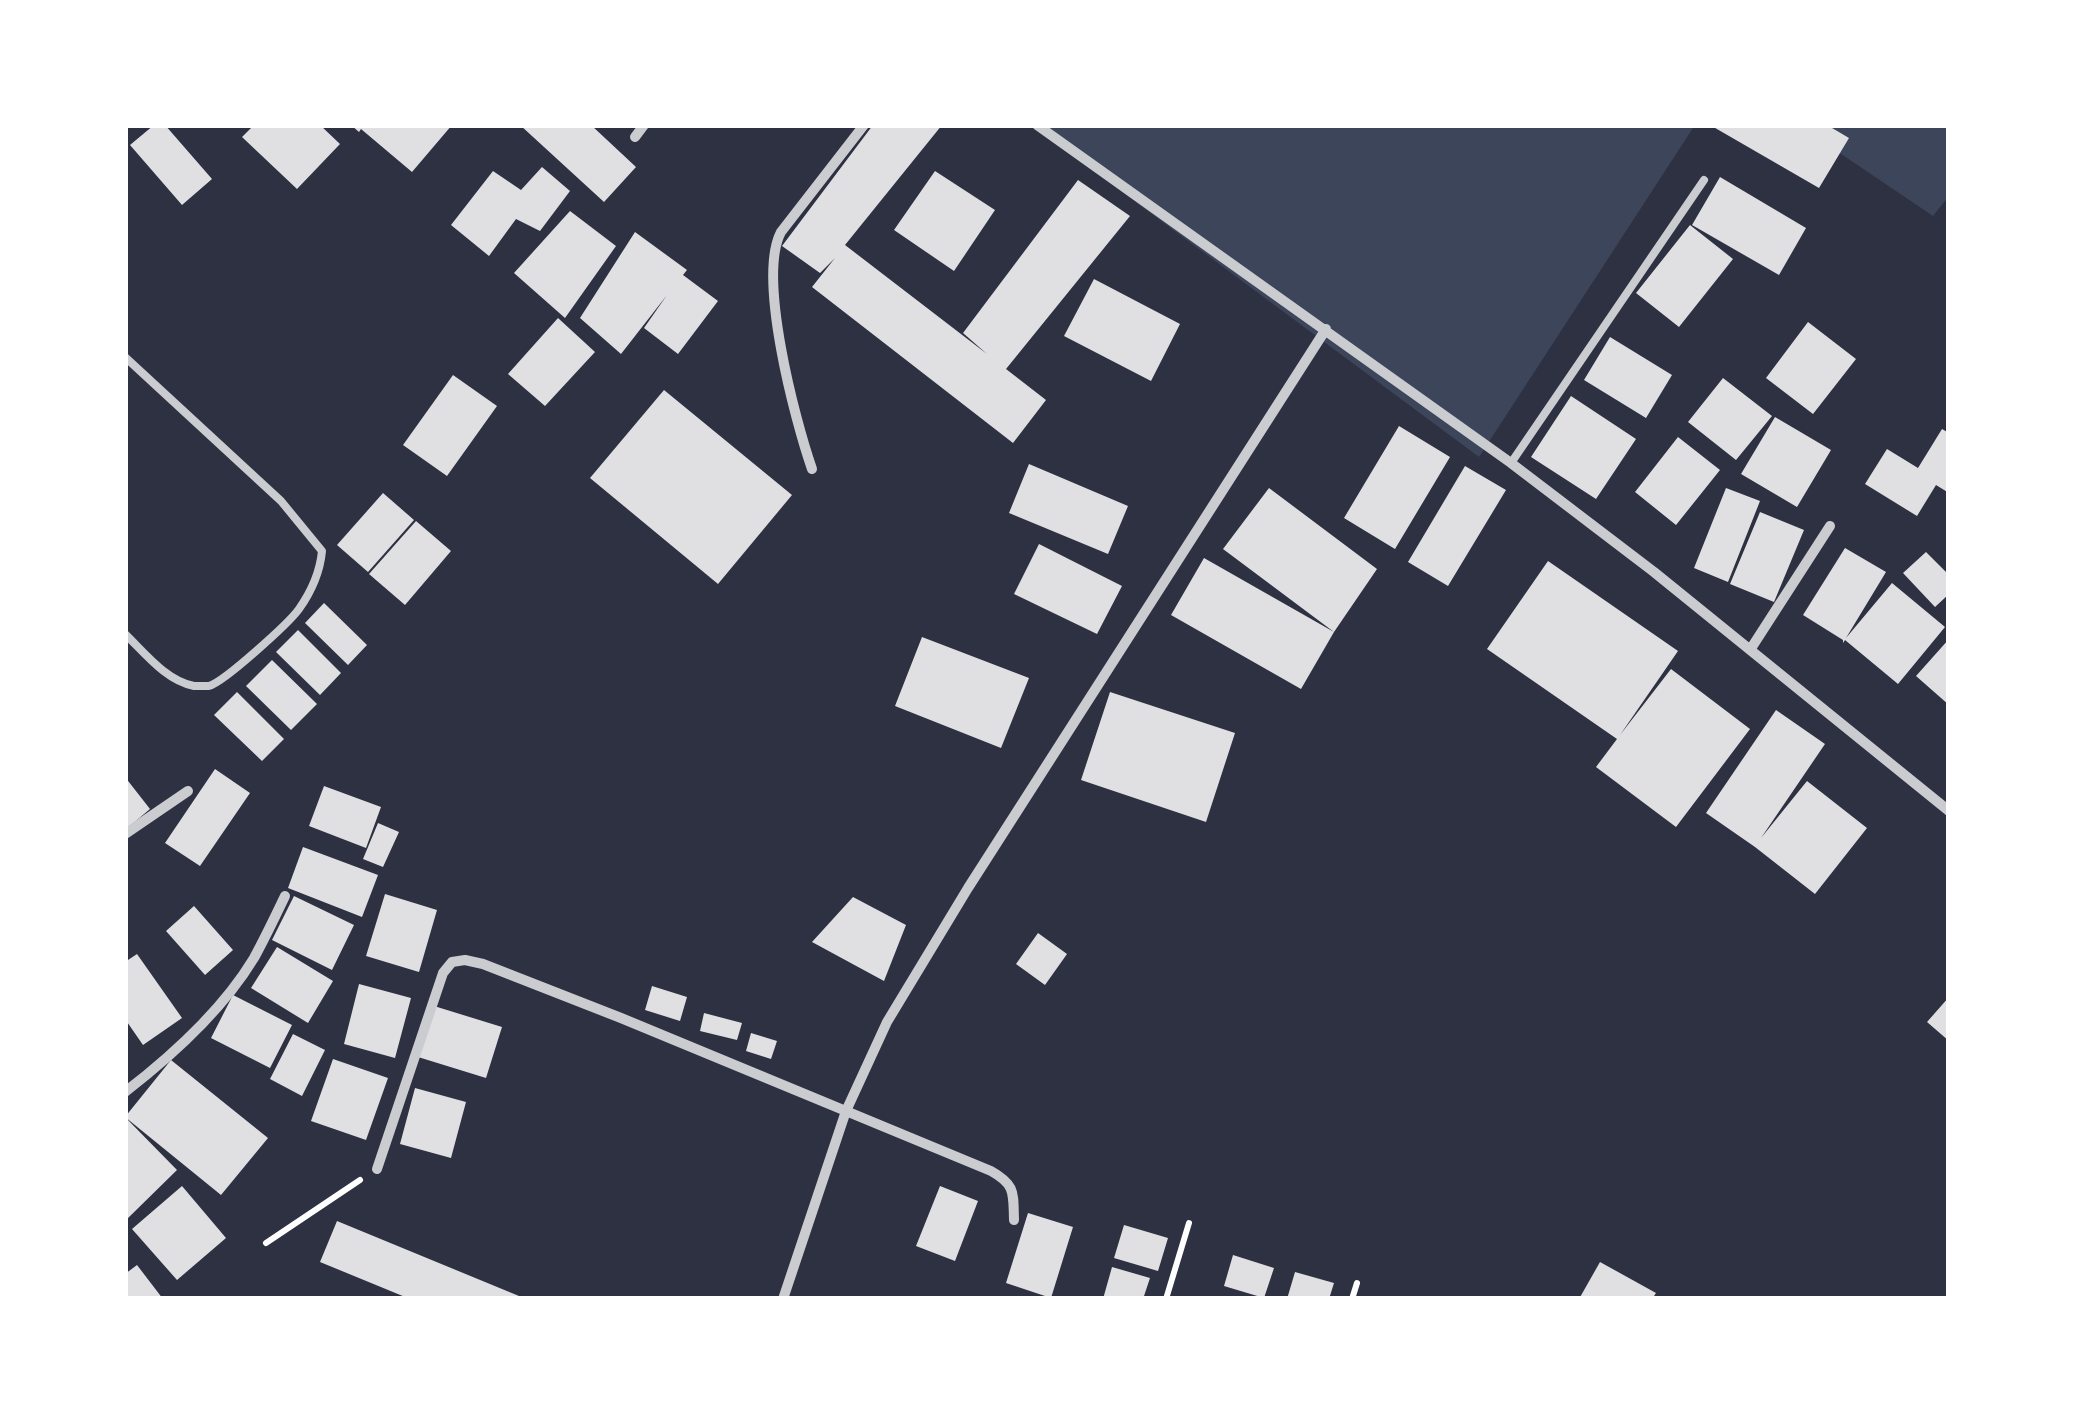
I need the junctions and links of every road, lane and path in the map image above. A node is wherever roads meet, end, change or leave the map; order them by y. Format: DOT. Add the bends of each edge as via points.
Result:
graph roads {
  1 [pos="644,125"];
  2 [pos="864,125"];
  3 [pos="1037,125"];
  4 [pos="634,137"];
  5 [pos="1704,180"];
  6 [pos="1326,329"];
  7 [pos="125,357"];
  8 [pos="1511,463"];
  9 [pos="812,469"];
  10 [pos="1830,526"];
  11 [pos="125,634"];
  12 [pos="1750,650"];
  13 [pos="188,791"];
  14 [pos="1949,811"];
  15 [pos="125,834"];
  16 [pos="285,896"];
  17 [pos="125,1092"];
  18 [pos="846,1111"];
  19 [pos="376,1169"];
  20 [pos="1014,1220"];
  21 [pos="1189,1222"];
  22 [pos="266,1243"];
  23 [pos="1357,1283"];
  24 [pos="783,1299"];
  25 [pos="1166,1299"];
  26 [pos="1352,1299"];
  1 -- 4 [label="street"];
  2 -- 9 [label="street" via="781,232 773,255 786,377"];
  3 -- 6 [label="street"];
  5 -- 8 [label="lane"];
  6 -- 8 [label="street"];
  6 -- 18 [label="street" via="968,888 887,1022"];
  7 -- 11 [label="lane" via="281,501 322,551 316,580 298,611 228,676 208,686 178,681"];
  8 -- 12 [label="street"];
  10 -- 12 [label="street"];
  12 -- 14 [label="street"];
  13 -- 15 [label="street"];
  16 -- 17 [label="street" via="252,961 224,998 163,1063"];
  18 -- 19 [label="street" via="465,960 443,972"];
  18 -- 20 [label="street" via="1005,1178"];
  18 -- 24 [label="street"];
  19 -- 22 [label="path"];
  21 -- 25 [label="path"];
  23 -- 26 [label="path"];
}
